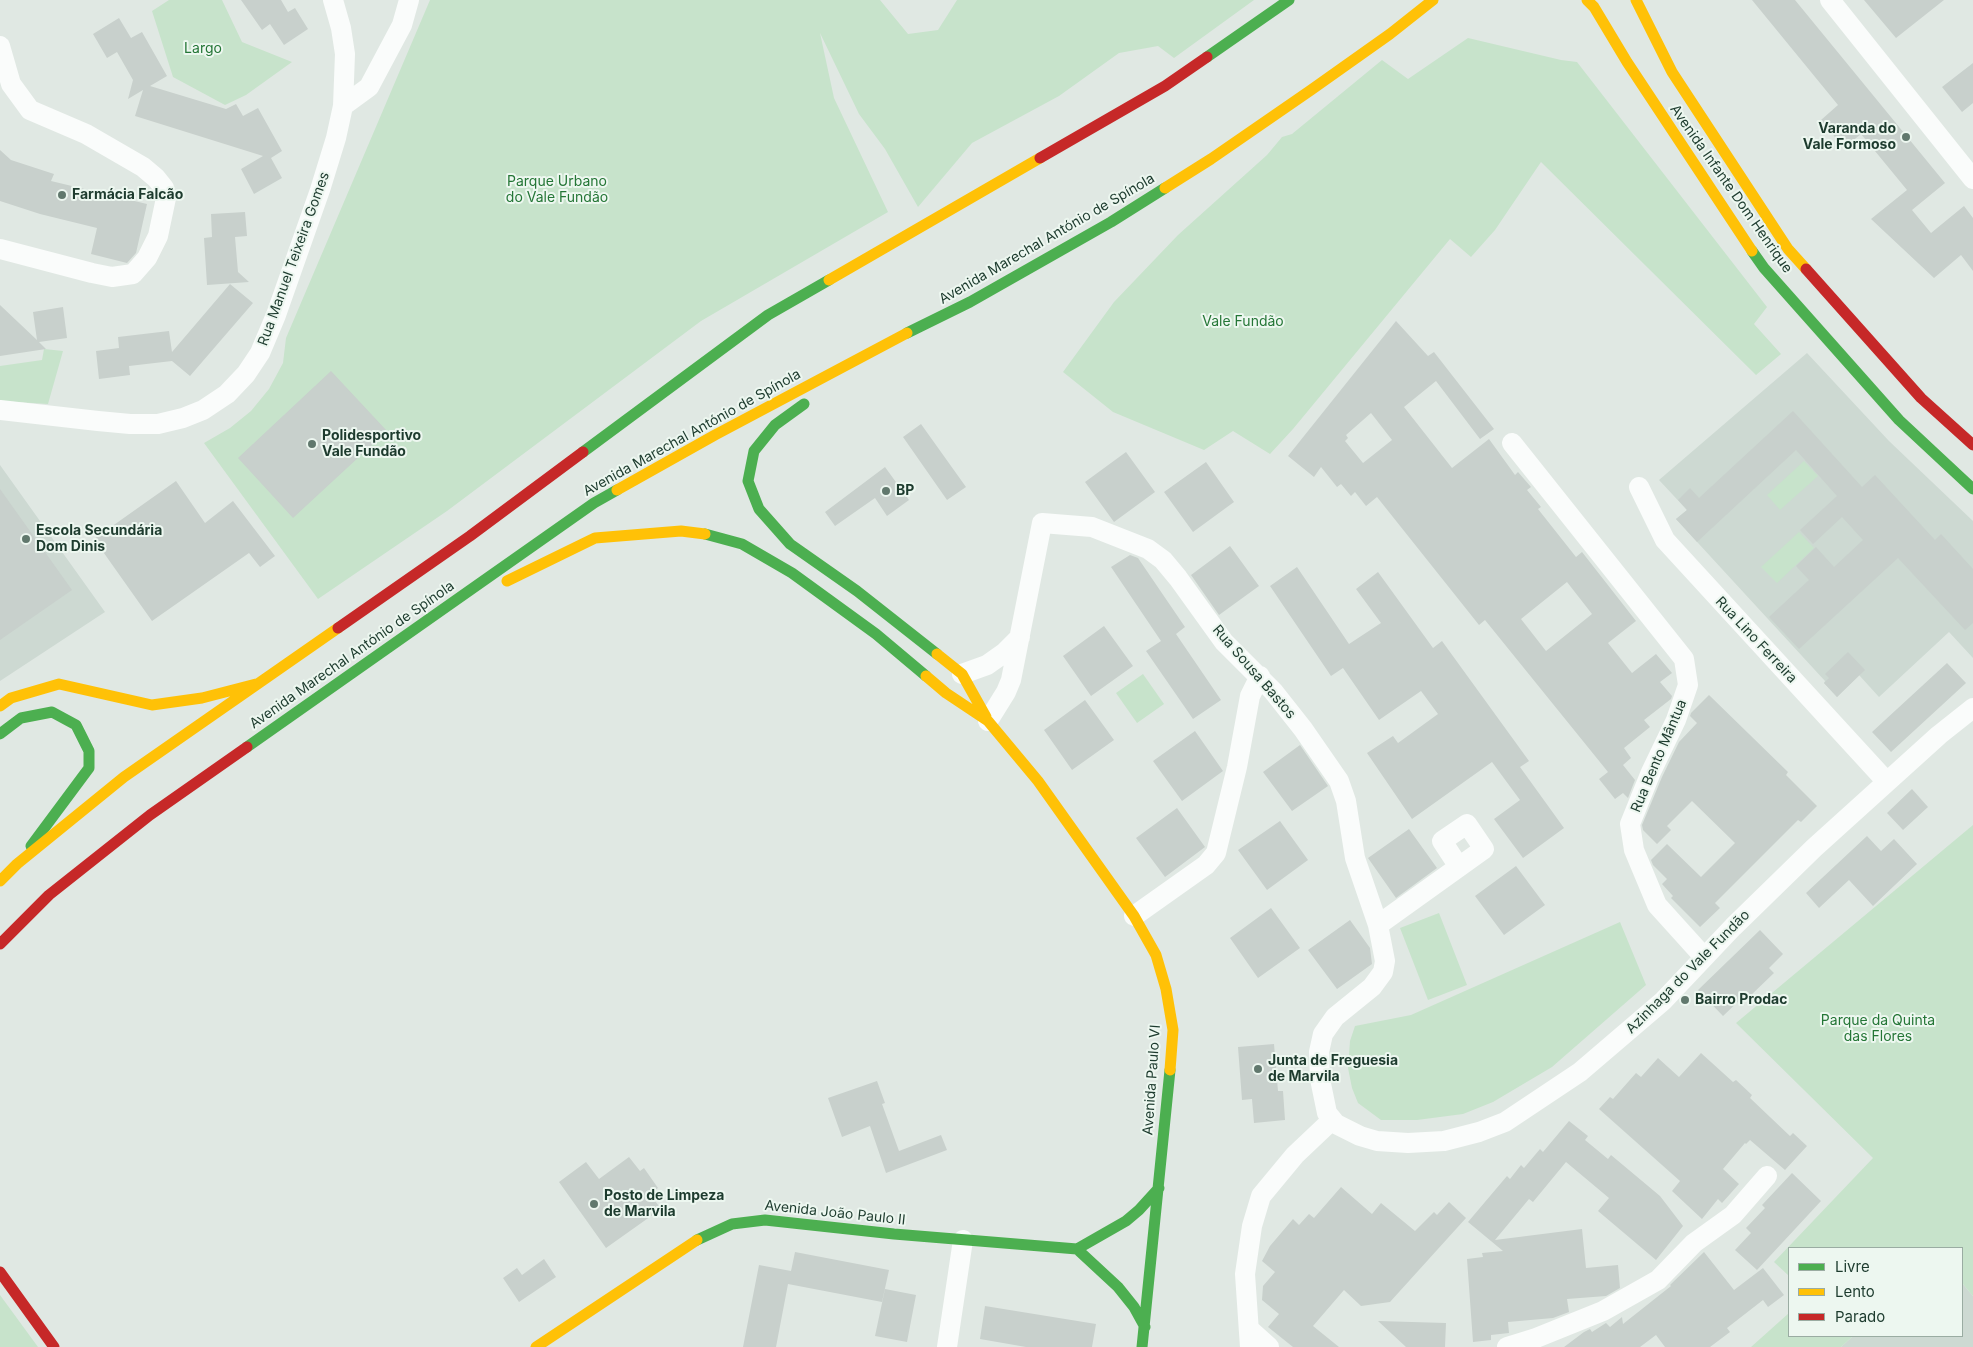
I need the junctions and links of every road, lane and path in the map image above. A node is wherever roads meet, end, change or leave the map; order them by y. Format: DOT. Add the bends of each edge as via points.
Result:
graph roads {
  1 [pos="332,0"];
  2 [pos="409,0"];
  3 [pos="1289,0"];
  4 [pos="1433,0"];
  5 [pos="1587,0"];
  6 [pos="1636,0"];
  7 [pos="1830,0"];
  8 [pos="0,46"];
  9 [pos="344,106"];
  10 [pos="1973,179"];
  11 [pos="0,249"];
  12 [pos="884,345"];
  13 [pos="0,410"];
  14 [pos="1512,443"];
  15 [pos="1973,445"];
  16 [pos="1639,487"];
  17 [pos="1973,489"];
  18 [pos="427,620"];
  19 [pos="1020,638"];
  20 [pos="962,674"];
  21 [pos="1260,676"];
  22 [pos="260,683"];
  23 [pos="0,706"];
  24 [pos="1973,708"];
  25 [pos="988,721"];
  26 [pos="0,734"];
  27 [pos="1887,782"];
  28 [pos="17,864"];
  29 [pos="1459,867"];
  30 [pos="0,881"];
  31 [pos="1134,916"];
  32 [pos="1378,925"];
  33 [pos="0,944"];
  34 [pos="1704,957"];
  35 [pos="1332,1120"];
  36 [pos="1767,1176"];
  37 [pos="1159,1188"];
  38 [pos="963,1240"];
  39 [pos="1077,1249"];
  40 [pos="0,1272"];
  41 [pos="1144,1326"];
  42 [pos="1250,1338"];
  43 [pos="54,1347"];
  44 [pos="536,1347"];
  45 [pos="947,1347"];
  46 [pos="1142,1347"];
  47 [pos="1269,1347"];
  48 [pos="1507,1347"];
  1 -- 9 [label="street, Rua Manuel Teixeira Gomes" via="345,54"];
  2 -- 9 [label="street" via="402,25 368,87"];
  3 -- 22 [label="main road" via="1165,86 768,315 470,536"];
  4 -- 12 [label="main road, Avenida Marechal António de Spínola" via="1382,40 1211,159 1094,232 970,302"];
  5 -- 17 [label="main road, Avenida Infante Dom Henrique" via="1764,268 1899,420"];
  6 -- 15 [label="main road, Avenida Infante Dom Henrique" via="1672,72 1788,249 1921,398"];
  7 -- 10 [label="street"];
  8 -- 11 [label="street" via="10,84 30,110 86,134 143,167 164,188 166,198 158,236 147,258 133,274 112,277"];
  9 -- 13 [label="street, Rua Manuel Teixeira Gomes" via="320,190 270,330 260,354 226,394 202,410 158,424 106,422"];
  12 -- 18 [label="main road, Avenida Marechal António de Spínola" via="594,504"];
  12 -- 20 [label="main road" via="775,425 754,451 748,481 759,509 790,544 857,591"];
  14 -- 34 [label="street, Rua Bento Mântua" via="1684,659 1688,686 1630,824 1634,850 1657,905"];
  16 -- 27 [label="street, Rua Lino Ferreira" via="1665,540"];
  18 -- 25 [label="main road" via="595,538 681,531 715,536 742,544 792,573 876,634 946,693"];
  18 -- 33 [label="main road, Avenida Marechal António de Spínola" via="150,814 49,895"];
  19 -- 20 [label="street" via="986,665"];
  19 -- 21 [label="street, Rua Sousa Bastos" via="1042,522 1092,527 1138,544 1157,555 1178,578 1224,642"];
  19 -- 25 [label="street" via="1011,680"];
  20 -- 25 [label="main road"];
  21 -- 31 [label="street" via="1250,696 1216,853 1206,865"];
  21 -- 32 [label="street, Rua Sousa Bastos" via="1303,728 1339,781 1346,801 1355,858"];
  22 -- 23 [label="main road" via="202,698 152,705 59,684 11,698"];
  22 -- 28 [label="main road" via="124,777"];
  24 -- 27 [label="street, Azinhaga do Vale Fundão"];
  25 -- 31 [label="main road, Avenida Paulo VI" via="1038,781"];
  26 -- 28 [label="main road" via="22,718 52,712 76,725 89,751 88,768 80,782"];
  27 -- 34 [label="street, Azinhaga do Vale Fundão" via="1814,848"];
  28 -- 30 [label="main road"];
  29 -- 32 [label="street"];
  31 -- 37 [label="main road, Avenida Paulo VI" via="1156,955 1173,1030"];
  32 -- 35 [label="street, Rua Sousa Bastos" via="1385,955 1382,972 1366,993 1335,1017 1321,1041 1318,1064 1327,1113"];
  34 -- 35 [label="street, Azinhaga do Vale Fundão" via="1663,1001 1609,1048 1560,1086 1505,1122 1458,1138 1408,1143 1360,1136"];
  35 -- 42 [label="street" via="1295,1155 1261,1196 1252,1226 1245,1274"];
  36 -- 48 [label="street" via="1733,1215 1694,1243 1658,1280 1603,1312"];
  37 -- 39 [label="main road" via="1126,1220"];
  37 -- 41 [label="main road, Avenida Paulo VI"];
  38 -- 39 [label="main road, Avenida João Paulo II"];
  38 -- 44 [label="main road, Avenida João Paulo II" via="746,1220 700,1238"];
  38 -- 45 [label="street"];
  39 -- 41 [label="main road" via="1118,1287"];
  40 -- 43 [label="main road"];
  41 -- 46 [label="main road, Avenida Paulo VI"];
  42 -- 47 [label="street"];
}
